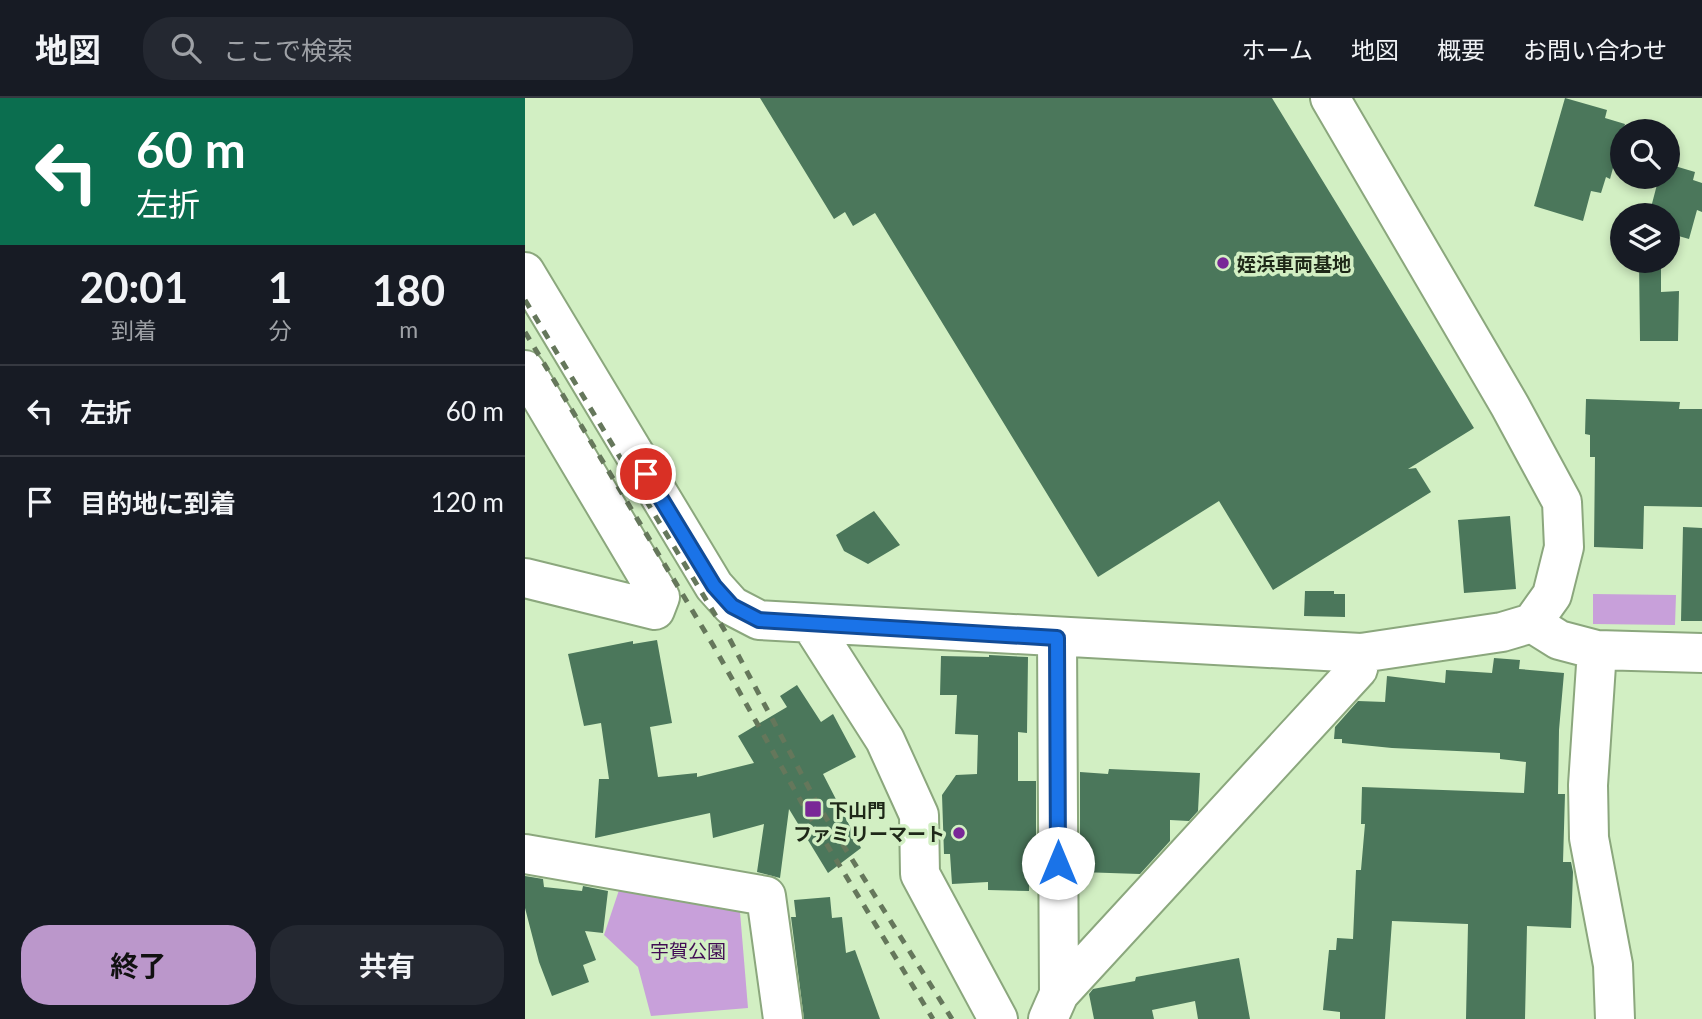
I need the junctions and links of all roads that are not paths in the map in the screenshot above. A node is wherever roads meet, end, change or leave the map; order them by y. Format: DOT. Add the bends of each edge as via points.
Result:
graph roads {
  1 [pos="1330,98"];
  2 [pos="525,272"];
  3 [pos="525,370"];
  4 [pos="525,578"];
  5 [pos="1532,623"];
  6 [pos="811,624"];
  7 [pos="1057,638"];
  8 [pos="1597,650"];
  9 [pos="1361,653"];
  10 [pos="1702,653"];
  11 [pos="527,855"];
  12 [pos="1054,1006"];
  13 [pos="783,1019"];
  14 [pos="998,1019"];
  15 [pos="1615,1019"];
  1 -- 5 [label="street" via="1562,502 1564,547 1552,595"];
  2 -- 6 [label="street" via="714,586 732,606 759,620"];
  3 -- 4 [label="street" via="660,597 655,610"];
  5 -- 8 [label="street" via="1559,639"];
  5 -- 9 [label="street" via="1502,632"];
  6 -- 7 [label="street"];
  6 -- 14 [label="street" via="885,740 919,816 920,874"];
  7 -- 9 [label="street"];
  7 -- 12 [label="street"];
  8 -- 10 [label="street"];
  8 -- 15 [label="street" via="1589,838 1613,965"];
  9 -- 12 [label="street" via="1358,668"];
  11 -- 13 [label="street" via="766,896"];
}
